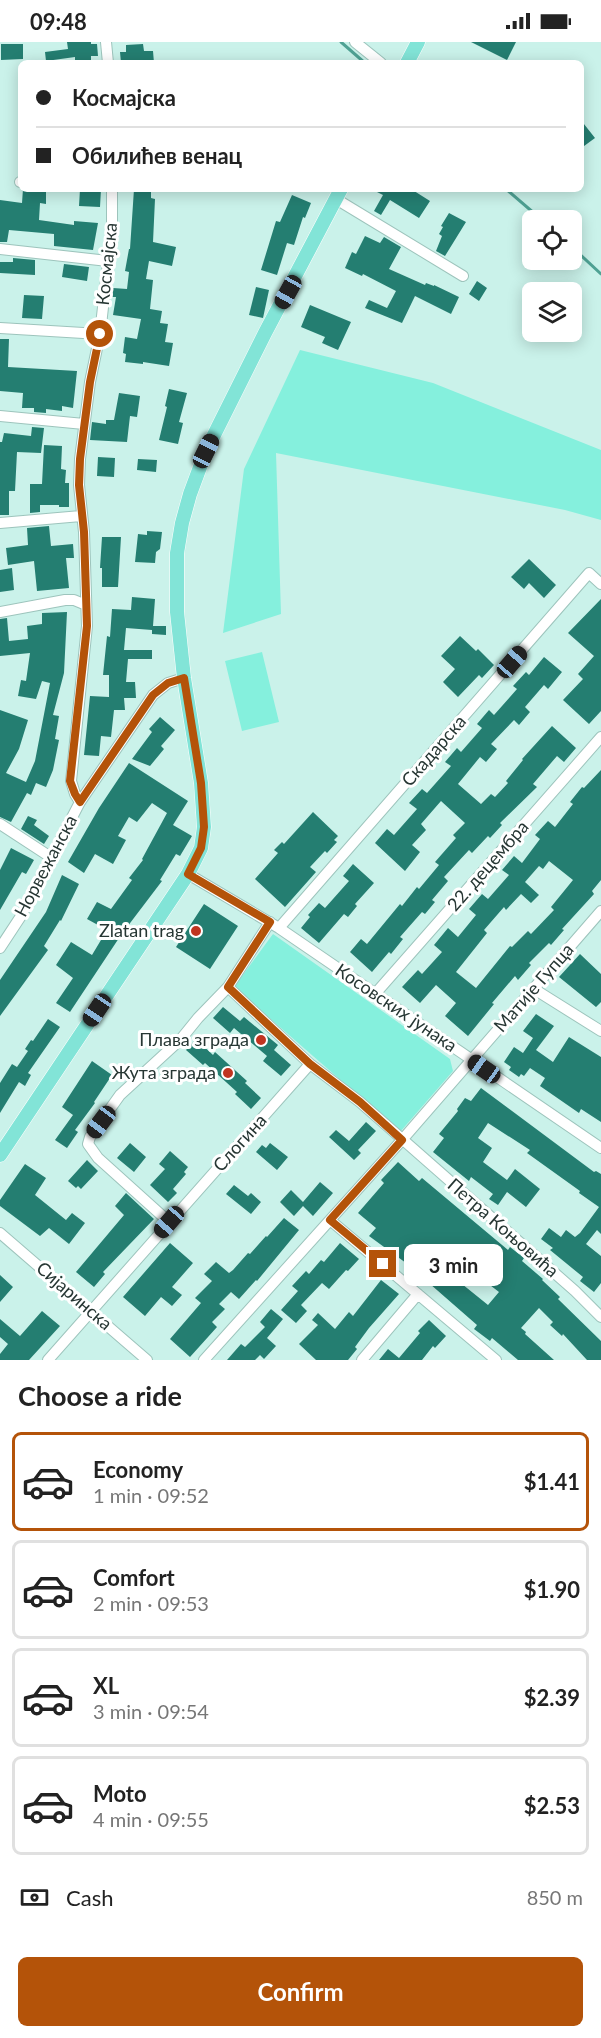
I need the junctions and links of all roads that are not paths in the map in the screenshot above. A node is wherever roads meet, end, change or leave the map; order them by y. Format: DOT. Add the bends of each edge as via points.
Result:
graph roads {
  1 [pos="106,42"];
  2 [pos="355,42"];
  3 [pos="418,42"];
  4 [pos="108,60"];
  5 [pos="377,60"];
  6 [pos="409,60"];
  7 [pos="112,192"];
  8 [pos="338,194"];
  9 [pos="0,249"];
  10 [pos="108,261"];
  11 [pos="463,276"];
  12 [pos="0,328"];
  13 [pos="100,334"];
  14 [pos="0,416"];
  15 [pos="84,424"];
  16 [pos="81,516"];
  17 [pos="0,523"];
  18 [pos="601,584"];
  19 [pos="86,605"];
  20 [pos="0,612"];
  21 [pos="184,678"];
  22 [pos="601,737"];
  23 [pos="80,802"];
  24 [pos="0,824"];
  25 [pos="52,858"];
  26 [pos="188,874"];
  27 [pos="601,911"];
  28 [pos="274,925"];
  29 [pos="0,948"];
  30 [pos="228,987"];
  31 [pos="534,988"];
  32 [pos="375,994"];
  33 [pos="601,1031"];
  34 [pos="471,1060"];
  35 [pos="310,1064"];
  36 [pos="402,1140"];
  37 [pos="601,1148"];
  38 [pos="0,1155"];
  39 [pos="330,1220"];
  40 [pos="169,1222"];
  41 [pos="0,1233"];
  42 [pos="418,1294"];
  43 [pos="92,1311"];
  44 [pos="601,1317"];
  45 [pos="48,1360"];
  46 [pos="147,1360"];
  47 [pos="204,1360"];
  48 [pos="362,1360"];
  49 [pos="496,1360"];
  1 -- 4 [label="street"];
  2 -- 5 [label="street"];
  3 -- 6 [label="main road"];
  7 -- 10 [label="street, Космајска"];
  8 -- 11 [label="street"];
  8 -- 21 [label="main road" via="206,451 190,494 182,523 176,585"];
  9 -- 10 [label="street"];
  10 -- 13 [label="street, Космајска"];
  12 -- 13 [label="street"];
  13 -- 15 [label="street, Космајска"];
  14 -- 15 [label="street"];
  15 -- 16 [label="street, Космајска" via="79,485"];
  16 -- 17 [label="street"];
  16 -- 19 [label="street, Космајска"];
  18 -- 28 [label="street, Скадарска" via="589,573"];
  19 -- 20 [label="street" via="65,600"];
  19 -- 23 [label="street, Космајска" via="70,781"];
  21 -- 23 [label="street, Норвежанска" via="168,683 153,695"];
  21 -- 26 [label="main road" via="204,827 201,848"];
  22 -- 32 [label="street, 22. децембра"];
  23 -- 25 [label="street, Норвежанска"];
  24 -- 25 [label="street"];
  25 -- 29 [label="street, Норвежанска"];
  26 -- 28 [label="street, Косовских јунака"];
  26 -- 38 [label="main road"];
  27 -- 31 [label="street, Матије Гупца"];
  28 -- 30 [label="street, Скадарска"];
  28 -- 32 [label="street, Косовских јунака"];
  30 -- 35 [label="street, Петра Коњовића"];
  30 -- 40 [label="street, Скадарска" via="181,1039 120,1095 88,1144 98,1158"];
  31 -- 33 [label="street"];
  31 -- 34 [label="street, Матије Гупца"];
  32 -- 34 [label="street, Косовских јунака"];
  34 -- 36 [label="street, Матије Гупца"];
  34 -- 37 [label="street, Косовских јунака"];
  35 -- 36 [label="street, Петра Коњовића"];
  35 -- 40 [label="street, Слогина"];
  36 -- 39 [label="street, Матије Гупца"];
  36 -- 44 [label="street, Петра Коњовића"];
  39 -- 42 [label="street"];
  39 -- 47 [label="street, Матије Гупца"];
  40 -- 43 [label="street, Слогина"];
  41 -- 43 [label="street, Сијаринска"];
  42 -- 48 [label="street"];
  42 -- 49 [label="street"];
  43 -- 45 [label="street, Слогина"];
  43 -- 46 [label="street, Сијаринска"];
}
